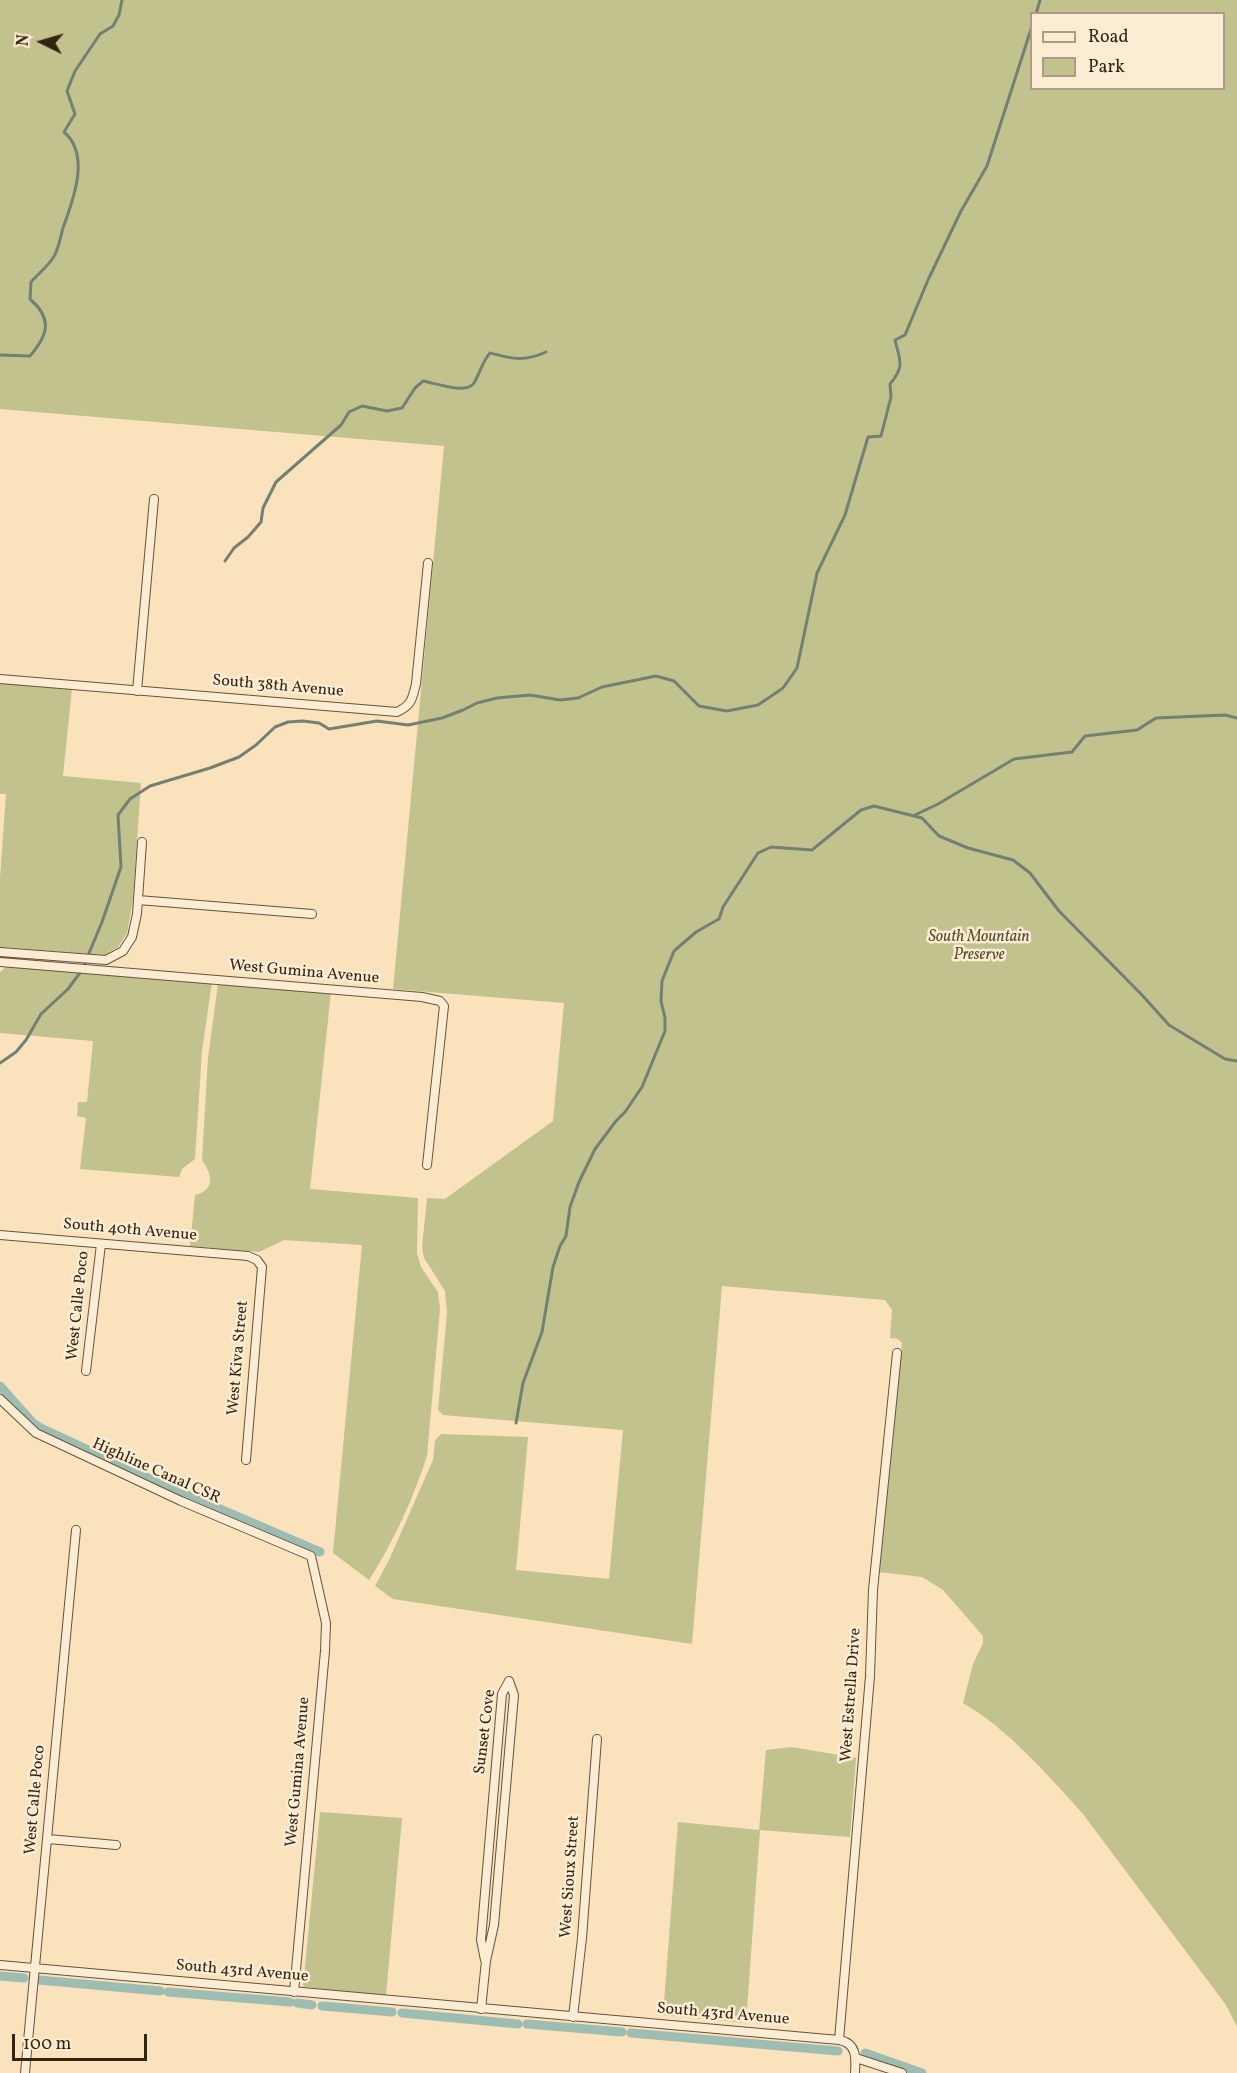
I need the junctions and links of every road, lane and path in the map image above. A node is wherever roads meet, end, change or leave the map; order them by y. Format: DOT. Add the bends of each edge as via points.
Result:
graph roads {
  1 [pos="154,499"];
  2 [pos="428,563"];
  3 [pos="0,678"];
  4 [pos="137,691"];
  5 [pos="142,842"];
  6 [pos="138,900"];
  7 [pos="312,914"];
  8 [pos="0,952"];
  9 [pos="0,962"];
  10 [pos="427,1165"];
  11 [pos="0,1235"];
  12 [pos="101,1244"];
  13 [pos="257,1260"];
  14 [pos="897,1353"];
  15 [pos="86,1371"];
  16 [pos="0,1399"];
  17 [pos="246,1460"];
  18 [pos="76,1530"];
  19 [pos="311,1556"];
  20 [pos="597,1739"];
  21 [pos="48,1839"];
  22 [pos="116,1845"];
  23 [pos="486,1961"];
  24 [pos="0,1965"];
  25 [pos="33,1968"];
  26 [pos="294,1992"];
  27 [pos="481,2009"];
  28 [pos="573,2017"];
  29 [pos="839,2040"];
  30 [pos="856,2058"];
  31 [pos="25,2073"];
  32 [pos="855,2073"];
  33 [pos="902,2073"];
  1 -- 4 [label="street"];
  2 -- 4 [label="street, South 38th Avenue" via="413,699 397,712"];
  3 -- 4 [label="street, South 38th Avenue"];
  5 -- 6 [label="street"];
  6 -- 7 [label="street"];
  6 -- 8 [label="street" via="132,937 123,951 106,960"];
  9 -- 10 [label="street, West Gumina Avenue" via="440,1001 444,1006"];
  11 -- 12 [label="street, South 40th Avenue"];
  12 -- 13 [label="street, South 40th Avenue" via="248,1256"];
  12 -- 15 [label="street, West Calle Poco"];
  13 -- 17 [label="street, West Kiva Street" via="262,1267"];
  14 -- 29 [label="street, West Estrella Drive" via="873,1590 870,1676"];
  16 -- 19 [label="street, Highline Canal CSR" via="36,1434"];
  18 -- 21 [label="street, West Calle Poco"];
  19 -- 26 [label="street, West Gumina Avenue" via="326,1623 325,1652"];
  20 -- 28 [label="street, West Sioux Street"];
  21 -- 22 [label="street"];
  21 -- 25 [label="street, West Calle Poco"];
  23 -- 23 [label="street, Sunset Cove" via="494,1925 514,1695 509,1681 502,1694 481,1940"];
  23 -- 27 [label="street"];
  24 -- 25 [label="street, South 43rd Avenue"];
  25 -- 26 [label="street, South 43rd Avenue"];
  25 -- 31 [label="street, West Calle Poco"];
  26 -- 27 [label="street, South 43rd Avenue"];
  27 -- 28 [label="street, South 43rd Avenue"];
  28 -- 29 [label="street, South 43rd Avenue"];
  29 -- 30 [label="street, South 43rd Avenue" via="852,2047"];
  30 -- 32 [label="street"];
  30 -- 33 [label="street"];
}
